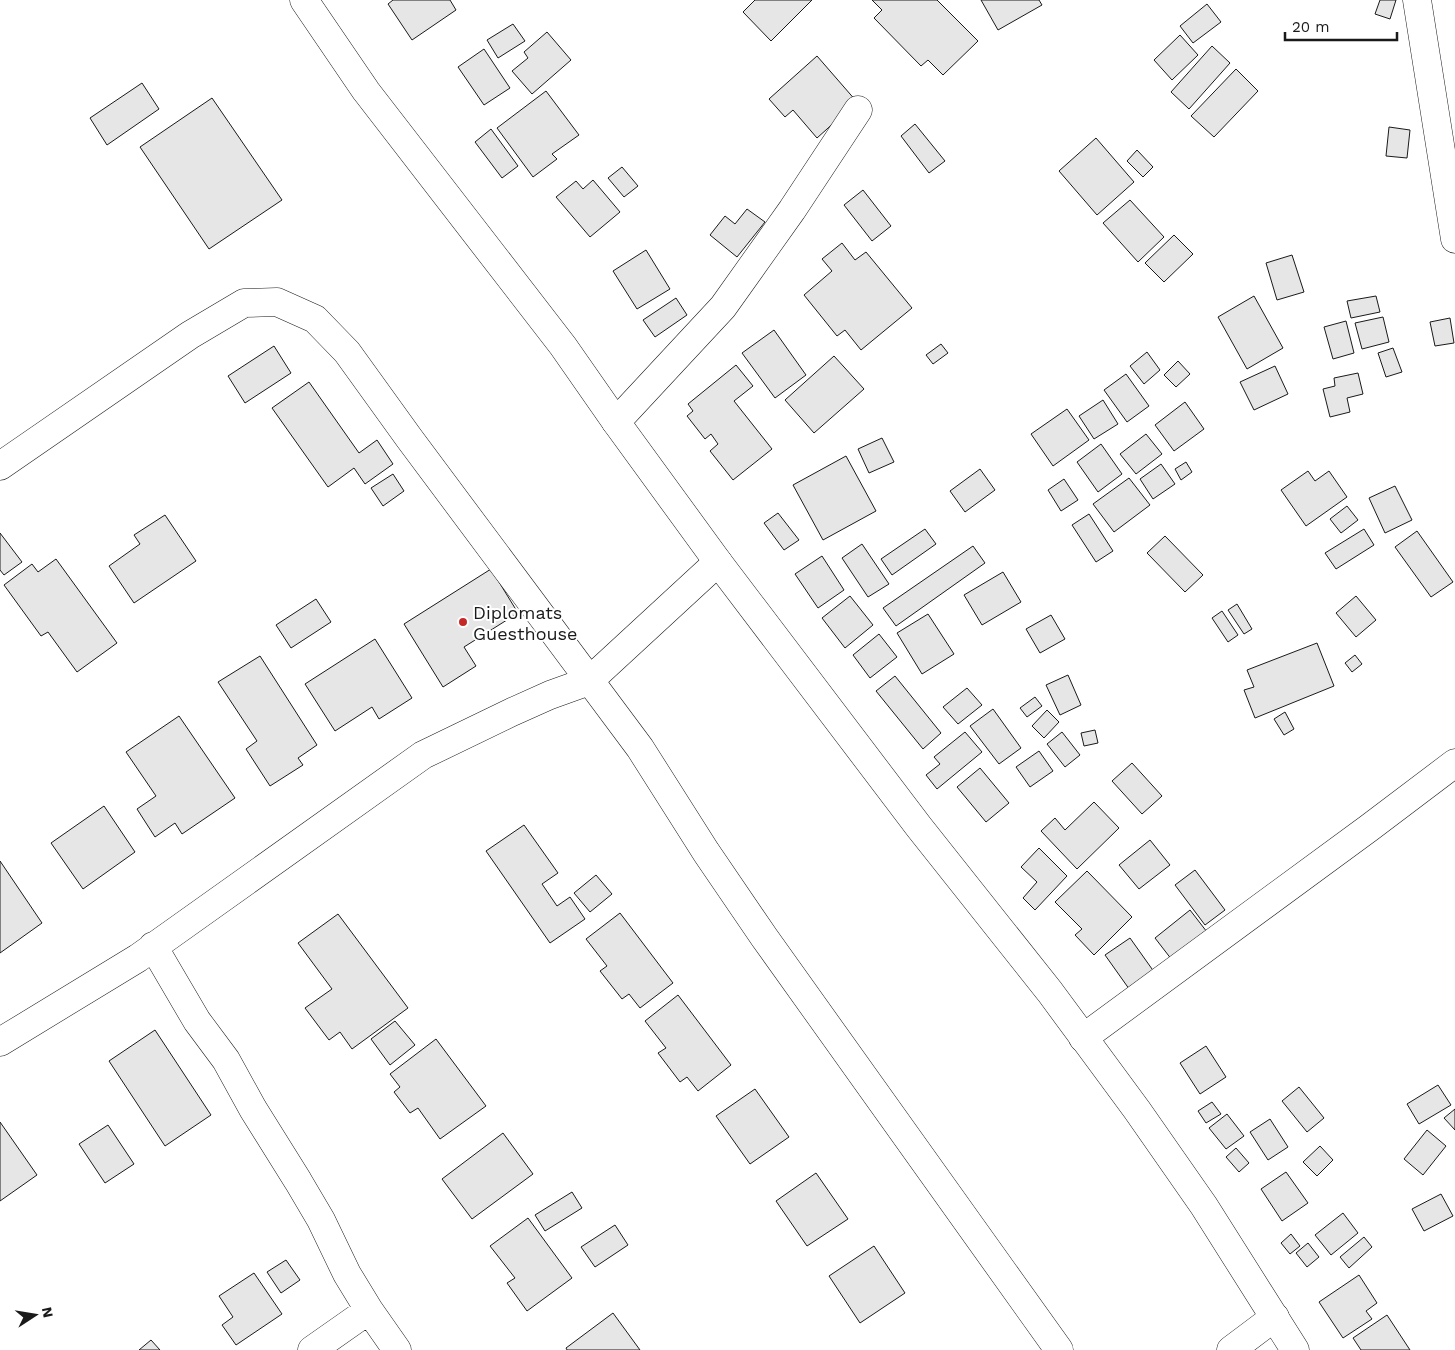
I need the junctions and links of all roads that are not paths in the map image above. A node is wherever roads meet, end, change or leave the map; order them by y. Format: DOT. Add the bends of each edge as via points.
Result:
graph roads {
  1 [pos="304,0"];
  2 [pos="1417,0"];
  3 [pos="858,110"];
  4 [pos="1455,240"];
  5 [pos="616,422"];
  6 [pos="0,466"];
  7 [pos="718,562"];
  8 [pos="589,681"];
  9 [pos="1455,763"];
  10 [pos="153,946"];
  11 [pos="1083,1038"];
  12 [pos="0,1042"];
  13 [pos="369,1310"];
  14 [pos="1276,1317"];
  15 [pos="312,1350"];
  16 [pos="397,1350"];
  17 [pos="1059,1350"];
  18 [pos="1231,1350"];
  19 [pos="1295,1350"];
  1 -- 5 [label="street" via="366,91 563,346"];
  2 -- 4 [label="street"];
  3 -- 5 [label="street" via="723,307"];
  5 -- 7 [label="street"];
  6 -- 8 [label="street" via="228,312 244,303 277,302 315,320 347,352"];
  7 -- 8 [label="street"];
  7 -- 11 [label="street"];
  8 -- 10 [label="street" via="550,695 423,755"];
  8 -- 17 [label="street" via="640,748 764,937"];
  9 -- 11 [label="street"];
  10 -- 12 [label="street"];
  10 -- 13 [label="street" via="298,1181"];
  11 -- 14 [label="street" via="1204,1206"];
  13 -- 15 [label="street"];
  13 -- 16 [label="street"];
  14 -- 18 [label="street"];
  14 -- 19 [label="street"];
}
